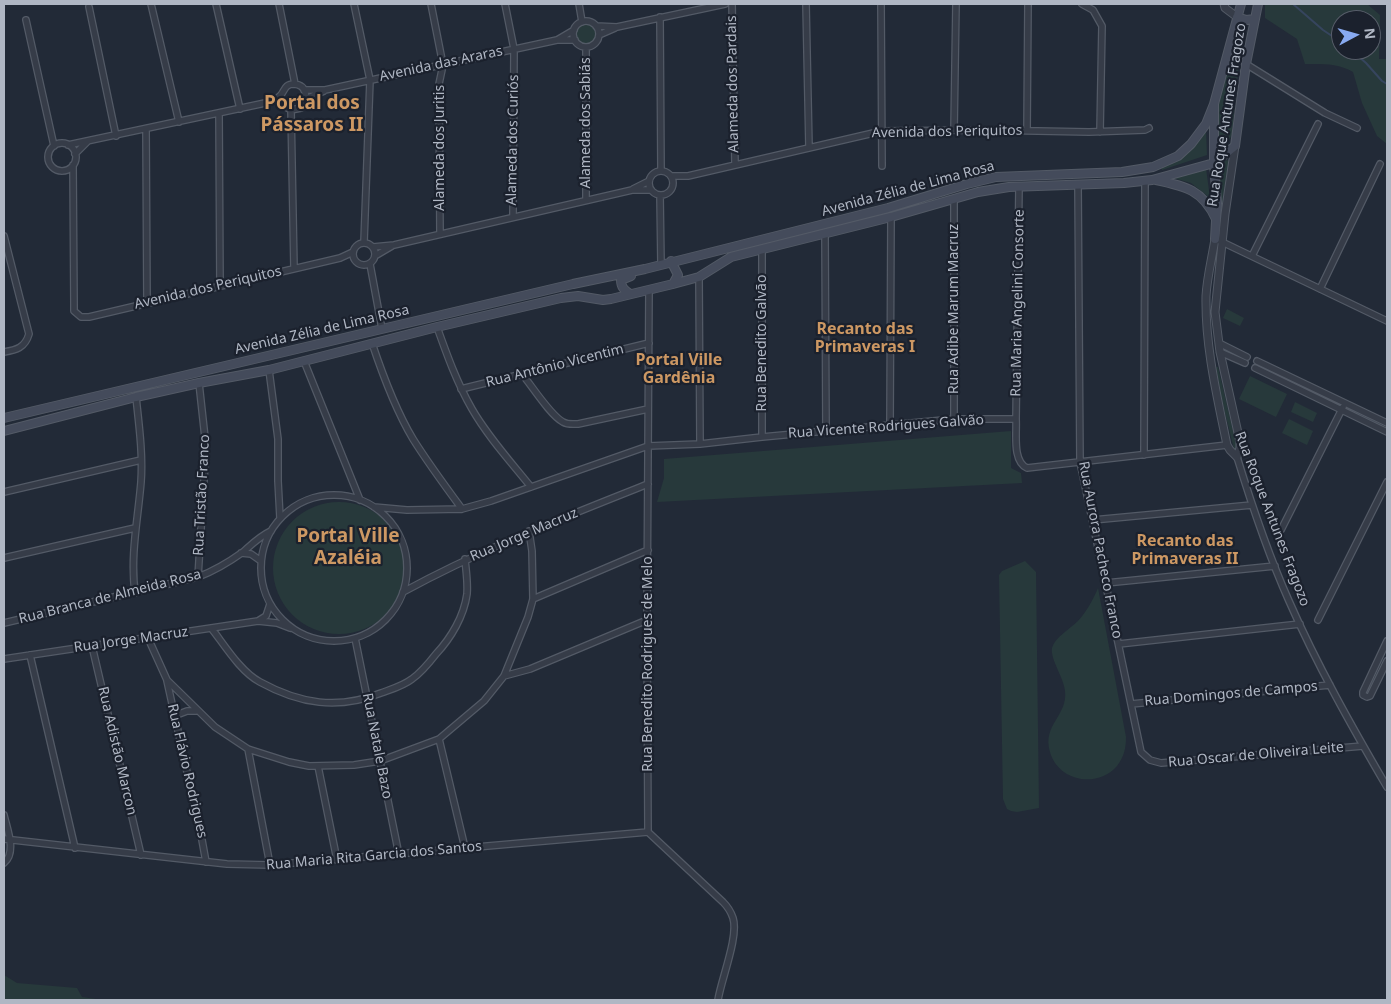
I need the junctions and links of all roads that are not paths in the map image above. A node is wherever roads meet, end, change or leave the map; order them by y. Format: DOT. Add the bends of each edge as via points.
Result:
graph roads {
  1 [pos="151,4"];
  2 [pos="216,4"];
  3 [pos="279,4"];
  4 [pos="354,4"];
  5 [pos="430,4"];
  6 [pos="505,4"];
  7 [pos="579,4"];
  8 [pos="725,4"];
  9 [pos="732,4"];
  10 [pos="806,4"];
  11 [pos="881,4"];
  12 [pos="956,4"];
  13 [pos="1028,4"];
  14 [pos="1082,4"];
  15 [pos="1241,4"];
  16 [pos="1258,4"];
  17 [pos="1223,5"];
  18 [pos="89,8"];
  19 [pos="1237,17"];
  20 [pos="660,18"];
  21 [pos="1255,19"];
  22 [pos="26,20"];
  23 [pos="582,22"];
  24 [pos="596,26"];
  25 [pos="617,27"];
  26 [pos="574,30"];
  27 [pos="599,35"];
  28 [pos="557,40"];
  29 [pos="575,40"];
  30 [pos="586,47"];
  31 [pos="514,48"];
  32 [pos="443,64"];
  33 [pos="1246,64"];
  34 [pos="370,80"];
  35 [pos="295,84"];
  36 [pos="304,90"];
  37 [pos="326,90"];
  38 [pos="280,96"];
  39 [pos="306,100"];
  40 [pos="265,103"];
  41 [pos="1214,104"];
  42 [pos="282,105"];
  43 [pos="240,109"];
  44 [pos="291,110"];
  45 [pos="219,113"];
  46 [pos="179,122"];
  47 [pos="1318,124"];
  48 [pos="1149,128"];
  49 [pos="1357,128"];
  50 [pos="146,129"];
  51 [pos="954,130"];
  52 [pos="882,131"];
  53 [pos="1027,131"];
  54 [pos="1100,132"];
  55 [pos="116,136"];
  56 [pos="88,141"];
  57 [pos="68,144"];
  58 [pos="54,146"];
  59 [pos="1235,146"];
  60 [pos="809,147"];
  61 [pos="75,154"];
  62 [pos="1214,163"];
  63 [pos="735,164"];
  64 [pos="1380,164"];
  65 [pos="73,165"];
  66 [pos="882,166"];
  67 [pos="661,171"];
  68 [pos="671,176"];
  69 [pos="688,176"];
  70 [pos="1149,180"];
  71 [pos="649,181"];
  72 [pos="672,185"];
  73 [pos="1078,185"];
  74 [pos="1019,186"];
  75 [pos="632,190"];
  76 [pos="651,190"];
  77 [pos="660,195"];
  78 [pos="954,199"];
  79 [pos="586,200"];
  80 [pos="513,217"];
  81 [pos="891,217"];
  82 [pos="1216,220"];
  83 [pos="825,233"];
  84 [pos="440,234"];
  85 [pos="4,236"];
  86 [pos="1219,240"];
  87 [pos="364,242"];
  88 [pos="394,245"];
  89 [pos="373,247"];
  90 [pos="762,250"];
  91 [pos="353,256"];
  92 [pos="375,256"];
  93 [pos="1252,256"];
  94 [pos="671,261"];
  95 [pos="370,264"];
  96 [pos="661,264"];
  97 [pos="294,268"];
  98 [pos="646,269"];
  99 [pos="699,277"];
  100 [pos="673,284"];
  101 [pos="220,286"];
  102 [pos="1320,289"];
  103 [pos="649,290"];
  104 [pos="630,294"];
  105 [pos="147,303"];
  106 [pos="1386,319"];
  107 [pos="437,327"];
  108 [pos="382,329"];
  109 [pos="1208,339"];
  110 [pos="372,343"];
  111 [pos="649,343"];
  112 [pos="1218,348"];
  113 [pos="4,352"];
  114 [pos="1210,359"];
  115 [pos="1244,359"];
  116 [pos="304,361"];
  117 [pos="1256,365"];
  118 [pos="269,370"];
  119 [pos="1274,373"];
  120 [pos="522,374"];
  121 [pos="199,383"];
  122 [pos="461,389"];
  123 [pos="136,397"];
  124 [pos="1344,403"];
  125 [pos="648,409"];
  126 [pos="1342,409"];
  127 [pos="4,418"];
  128 [pos="1016,419"];
  129 [pos="954,420"];
  130 [pos="1387,423"];
  131 [pos="890,425"];
  132 [pos="4,431"];
  133 [pos="826,431"];
  134 [pos="1387,432"];
  135 [pos="762,437"];
  136 [pos="700,444"];
  137 [pos="1227,445"];
  138 [pos="648,446"];
  139 [pos="1144,455"];
  140 [pos="1237,457"];
  141 [pos="141,460"];
  142 [pos="1080,462"];
  143 [pos="1387,482"];
  144 [pos="648,484"];
  145 [pos="531,487"];
  146 [pos="4,492"];
  147 [pos="360,500"];
  148 [pos="1252,505"];
  149 [pos="374,507"];
  150 [pos="462,509"];
  151 [pos="280,518"];
  152 [pos="1093,520"];
  153 [pos="135,528"];
  154 [pos="1281,530"];
  155 [pos="271,531"];
  156 [pos="529,531"];
  157 [pos="648,550"];
  158 [pos="242,553"];
  159 [pos="4,558"];
  160 [pos="465,559"];
  161 [pos="261,561"];
  162 [pos="1275,566"];
  163 [pos="406,574"];
  164 [pos="198,577"];
  165 [pos="1106,583"];
  166 [pos="402,592"];
  167 [pos="135,593"];
  168 [pos="533,598"];
  169 [pos="270,604"];
  170 [pos="647,620"];
  171 [pos="1318,620"];
  172 [pos="258,621"];
  173 [pos="4,623"];
  174 [pos="1300,624"];
  175 [pos="293,628"];
  176 [pos="212,629"];
  177 [pos="148,638"];
  178 [pos="355,638"];
  179 [pos="1387,641"];
  180 [pos="1119,644"];
  181 [pos="92,646"];
  182 [pos="30,655"];
  183 [pos="4,659"];
  184 [pos="1387,661"];
  185 [pos="504,676"];
  186 [pos="166,680"];
  187 [pos="1330,685"];
  188 [pos="368,698"];
  189 [pos="1131,704"];
  190 [pos="196,710"];
  191 [pos="174,716"];
  192 [pos="439,739"];
  193 [pos="1363,746"];
  194 [pos="248,749"];
  195 [pos="1150,760"];
  196 [pos="380,762"];
  197 [pos="318,766"];
  198 [pos="1387,787"];
  199 [pos="4,815"];
  200 [pos="648,832"];
  201 [pos="7,839"];
  202 [pos="75,848"];
  203 [pos="465,848"];
  204 [pos="399,854"];
  205 [pos="141,855"];
  206 [pos="337,860"];
  207 [pos="206,862"];
  208 [pos="4,863"];
  209 [pos="270,865"];
  210 [pos="718,1000"];
  1 -- 46 [label="street"];
  2 -- 43 [label="street"];
  3 -- 35 [label="street"];
  4 -- 34 [label="street"];
  5 -- 32 [label="street, Alameda dos Juritis"];
  6 -- 31 [label="street, Alameda dos Curiós"];
  7 -- 23 [label="street"];
  8 -- 20 [label="street"];
  9 -- 63 [label="street, Alameda dos Pardais"];
  10 -- 60 [label="street"];
  11 -- 52 [label="street"];
  12 -- 51 [label="street"];
  13 -- 53 [label="street"];
  14 -- 54 [label="street" via="1093,10 1102,26"];
  15 -- 19 [label="main road, Rua Roque Antunes Fragozo"];
  16 -- 21 [label="main road, Rua Roque Antunes Fragozo"];
  17 -- 19 [label="street"];
  18 -- 55 [label="street"];
  19 -- 21 [label="main road"];
  19 -- 41 [label="main road, Rua Roque Antunes Fragozo"];
  20 -- 25 [label="street"];
  20 -- 67 [label="street"];
  21 -- 33 [label="main road, Rua Roque Antunes Fragozo"];
  22 -- 58 [label="street"];
  23 -- 24 [label="street"];
  23 -- 26 [label="street"];
  24 -- 25 [label="street"];
  24 -- 27 [label="street"];
  25 -- 27 [label="street"];
  26 -- 28 [label="street"];
  26 -- 29 [label="street"];
  27 -- 30 [label="street" via="596,42"];
  28 -- 29 [label="street"];
  28 -- 31 [label="street, Avenida das Araras"];
  29 -- 30 [label="street"];
  30 -- 79 [label="street, Alameda dos Sabiás"];
  31 -- 32 [label="street, Avenida das Araras"];
  31 -- 80 [label="street, Alameda dos Curiós"];
  32 -- 34 [label="street, Avenida das Araras"];
  32 -- 84 [label="street, Alameda dos Juritis" via="439,84"];
  33 -- 49 [label="street" via="1325,113"];
  33 -- 59 [label="main road, Rua Roque Antunes Fragozo"];
  34 -- 37 [label="street, Avenida das Araras"];
  34 -- 87 [label="street"];
  35 -- 36 [label="street"];
  35 -- 38 [label="street" via="286,86"];
  36 -- 37 [label="street"];
  36 -- 39 [label="street"];
  37 -- 39 [label="street"];
  38 -- 40 [label="street"];
  38 -- 42 [label="street"];
  39 -- 44 [label="street" via="301,108"];
  40 -- 42 [label="street"];
  40 -- 43 [label="street"];
  41 -- 62 [label="main road, Rua Roque Antunes Fragozo"];
  41 -- 94 [label="main road, Avenida Zélia de Lima Rosa" via="1206,124 1191,144 1178,156 1151,168 996,177 888,208"];
  42 -- 44 [label="street"];
  43 -- 45 [label="street"];
  44 -- 97 [label="street"];
  45 -- 46 [label="street"];
  45 -- 101 [label="street"];
  46 -- 50 [label="street"];
  47 -- 93 [label="street"];
  48 -- 54 [label="street, Avenida dos Periquitos"];
  50 -- 55 [label="street"];
  50 -- 105 [label="street"];
  51 -- 52 [label="street, Avenida dos Periquitos"];
  51 -- 53 [label="street, Avenida dos Periquitos"];
  52 -- 60 [label="street, Avenida dos Periquitos"];
  52 -- 66 [label="street"];
  53 -- 54 [label="street, Avenida dos Periquitos"];
  55 -- 56 [label="street"];
  56 -- 57 [label="street"];
  56 -- 61 [label="street"];
  57 -- 58 [label="street"];
  57 -- 61 [label="street"];
  58 -- 65 [label="street" via="48,155 51,166 65,171"];
  59 -- 62 [label="main road, Avenida Zélia de Lima Rosa"];
  59 -- 86 [label="street, Rua Roque Antunes Fragozo"];
  60 -- 63 [label="street, Avenida dos Periquitos"];
  61 -- 65 [label="street"];
  62 -- 70 [label="main road, Avenida Zélia de Lima Rosa"];
  62 -- 82 [label="main road, Rua Roque Antunes Fragozo"];
  63 -- 69 [label="street, Avenida dos Periquitos"];
  64 -- 102 [label="street"];
  65 -- 105 [label="street, Avenida dos Periquitos" via="74,311 81,317 89,317"];
  67 -- 68 [label="street"];
  67 -- 71 [label="street" via="653,174"];
  68 -- 69 [label="street"];
  68 -- 72 [label="street"];
  69 -- 72 [label="street"];
  70 -- 73 [label="main road, Avenida Zélia de Lima Rosa"];
  70 -- 82 [label="main road, Avenida Zélia de Lima Rosa" via="1195,191 1207,203"];
  70 -- 139 [label="street"];
  71 -- 75 [label="street"];
  71 -- 76 [label="street"];
  72 -- 77 [label="street" via="669,192"];
  73 -- 74 [label="main road, Avenida Zélia de Lima Rosa"];
  73 -- 142 [label="street, Rua Aurora Pacheco Franco"];
  74 -- 78 [label="main road, Avenida Zélia de Lima Rosa"];
  74 -- 128 [label="street, Rua Maria Angelini Consorte"];
  75 -- 76 [label="street"];
  75 -- 79 [label="street"];
  76 -- 77 [label="street"];
  77 -- 96 [label="street"];
  78 -- 81 [label="main road, Avenida Zélia de Lima Rosa"];
  78 -- 129 [label="street, Rua Adibe Marum Macruz"];
  79 -- 80 [label="street"];
  80 -- 84 [label="street"];
  81 -- 83 [label="main road, Avenida Zélia de Lima Rosa"];
  81 -- 131 [label="street"];
  82 -- 86 [label="main road, Rua Roque Antunes Fragozo"];
  83 -- 90 [label="main road, Avenida Zélia de Lima Rosa"];
  83 -- 133 [label="street"];
  84 -- 88 [label="street"];
  85 -- 113 [label="street" via="29,334 22,347"];
  86 -- 93 [label="street"];
  86 -- 109 [label="street, Rua Roque Antunes Fragozo" via="1206,294"];
  86 -- 112 [label="street, Rua Roque Antunes Fragozo" via="1215,308"];
  87 -- 89 [label="street"];
  87 -- 91 [label="street" via="358,244"];
  88 -- 89 [label="street"];
  88 -- 92 [label="street"];
  89 -- 92 [label="street"];
  90 -- 99 [label="main road, Avenida Zélia de Lima Rosa" via="731,257"];
  90 -- 135 [label="street, Rua Benedito Galvão"];
  91 -- 95 [label="street" via="356,262"];
  91 -- 97 [label="street, Avenida dos Periquitos"];
  92 -- 95 [label="street"];
  93 -- 102 [label="street"];
  94 -- 96 [label="main road, Avenida Zélia de Lima Rosa"];
  94 -- 100 [label="main road" via="678,275"];
  95 -- 108 [label="street"];
  96 -- 98 [label="main road, Avenida Zélia de Lima Rosa"];
  97 -- 101 [label="street, Avenida dos Periquitos"];
  98 -- 104 [label="main road, Avenida Zélia de Lima Rosa" via="621,280 622,288"];
  98 -- 108 [label="main road, Avenida Zélia de Lima Rosa"];
  99 -- 100 [label="main road, Avenida Zélia de Lima Rosa"];
  99 -- 136 [label="street"];
  100 -- 103 [label="main road, Avenida Zélia de Lima Rosa"];
  101 -- 105 [label="street, Avenida dos Periquitos"];
  102 -- 106 [label="street"];
  103 -- 104 [label="main road, Avenida Zélia de Lima Rosa"];
  103 -- 111 [label="street, Rua Benedito Rodrigues de Melo"];
  104 -- 107 [label="main road, Avenida Zélia de Lima Rosa" via="603,300 578,296 561,298"];
  107 -- 110 [label="main road, Avenida Zélia de Lima Rosa"];
  107 -- 122 [label="street"];
  108 -- 127 [label="main road, Avenida Zélia de Lima Rosa"];
  109 -- 112 [label="street"];
  109 -- 114 [label="street, Rua Roque Antunes Fragozo"];
  110 -- 116 [label="main road, Avenida Zélia de Lima Rosa"];
  110 -- 150 [label="street" via="396,406 412,437"];
  111 -- 120 [label="street, Rua Antônio Vicentim"];
  111 -- 125 [label="street, Rua Benedito Rodrigues de Melo"];
  112 -- 114 [label="street"];
  112 -- 115 [label="street"];
  112 -- 140 [label="street, Rua Roque Antunes Fragozo" via="1240,442"];
  114 -- 137 [label="street, Rua Roque Antunes Fragozo"];
  116 -- 118 [label="main road, Avenida Zélia de Lima Rosa"];
  116 -- 147 [label="street"];
  117 -- 119 [label="street"];
  118 -- 121 [label="main road, Avenida Zélia de Lima Rosa"];
  118 -- 151 [label="street" via="278,440"];
  119 -- 124 [label="street"];
  119 -- 126 [label="street"];
  120 -- 122 [label="street, Rua Antônio Vicentim"];
  120 -- 125 [label="street" via="546,406 568,424"];
  121 -- 123 [label="main road, Avenida Zélia de Lima Rosa"];
  121 -- 164 [label="street, Rua Tristão Franco" via="206,447"];
  122 -- 145 [label="street" via="472,411"];
  123 -- 132 [label="main road, Avenida Zélia de Lima Rosa"];
  123 -- 141 [label="street"];
  124 -- 126 [label="street"];
  124 -- 130 [label="street"];
  125 -- 138 [label="street, Rua Benedito Rodrigues de Melo"];
  126 -- 134 [label="street"];
  126 -- 154 [label="street"];
  128 -- 129 [label="street, Rua Vicente Rodrigues Galvão"];
  128 -- 142 [label="street" via="1018,456 1024,467"];
  129 -- 131 [label="street, Rua Vicente Rodrigues Galvão"];
  131 -- 133 [label="street, Rua Vicente Rodrigues Galvão"];
  133 -- 135 [label="street, Rua Vicente Rodrigues Galvão"];
  135 -- 136 [label="street, Rua Vicente Rodrigues Galvão"];
  136 -- 138 [label="street, Rua Vicente Rodrigues Galvão"];
  137 -- 139 [label="street"];
  137 -- 140 [label="street, Rua Roque Antunes Fragozo"];
  138 -- 144 [label="street, Rua Benedito Rodrigues de Melo"];
  138 -- 145 [label="street, Rua Branca de Almeida Rosa"];
  139 -- 142 [label="street"];
  140 -- 148 [label="street, Rua Roque Antunes Fragozo"];
  141 -- 146 [label="street"];
  141 -- 153 [label="street"];
  142 -- 152 [label="street, Rua Aurora Pacheco Franco"];
  143 -- 171 [label="street"];
  144 -- 156 [label="street, Rua Jorge Macruz"];
  144 -- 157 [label="street, Rua Benedito Rodrigues de Melo"];
  145 -- 150 [label="street, Rua Branca de Almeida Rosa"];
  147 -- 149 [label="street, Rua Branca de Almeida Rosa"];
  147 -- 151 [label="street, Rua Branca de Almeida Rosa" via="329,495 309,499"];
  148 -- 152 [label="street"];
  148 -- 162 [label="street, Rua Roque Antunes Fragozo"];
  149 -- 150 [label="street, Rua Branca de Almeida Rosa"];
  149 -- 163 [label="street, Rua Branca de Almeida Rosa" via="391,522 400,538"];
  151 -- 155 [label="street, Rua Branca de Almeida Rosa"];
  152 -- 165 [label="street, Rua Aurora Pacheco Franco"];
  153 -- 159 [label="street"];
  153 -- 167 [label="street"];
  155 -- 158 [label="street, Rua Branca de Almeida Rosa"];
  155 -- 161 [label="street, Rua Branca de Almeida Rosa"];
  156 -- 160 [label="street, Rua Jorge Macruz"];
  156 -- 168 [label="street"];
  157 -- 168 [label="street"];
  157 -- 170 [label="street, Rua Benedito Rodrigues de Melo"];
  158 -- 161 [label="street" via="251,554"];
  158 -- 164 [label="street, Rua Branca de Almeida Rosa"];
  160 -- 166 [label="street, Rua Jorge Macruz"];
  160 -- 188 [label="street" via="467,595 460,620 443,647 411,680"];
  161 -- 169 [label="street" via="262,583"];
  162 -- 165 [label="street"];
  162 -- 174 [label="street, Rua Roque Antunes Fragozo"];
  163 -- 166 [label="street, Rua Jorge Macruz"];
  164 -- 167 [label="street, Rua Branca de Almeida Rosa"];
  165 -- 180 [label="street, Rua Aurora Pacheco Franco"];
  166 -- 178 [label="street, Rua Jorge Macruz" via="384,621"];
  167 -- 173 [label="street, Rua Branca de Almeida Rosa"];
  168 -- 185 [label="street"];
  169 -- 172 [label="street" via="266,616"];
  169 -- 175 [label="street, Rua Jorge Macruz"];
  170 -- 185 [label="street" via="530,669"];
  170 -- 200 [label="street, Rua Benedito Rodrigues de Melo"];
  172 -- 175 [label="street, Rua Jorge Macruz"];
  172 -- 176 [label="street, Rua Jorge Macruz"];
  174 -- 180 [label="street"];
  174 -- 187 [label="street, Rua Roque Antunes Fragozo"];
  175 -- 178 [label="street, Rua Jorge Macruz" via="312,638 334,641"];
  176 -- 177 [label="street, Rua Jorge Macruz"];
  176 -- 188 [label="street" via="258,681 286,694 332,704"];
  177 -- 181 [label="street, Rua Jorge Macruz"];
  177 -- 186 [label="street"];
  178 -- 188 [label="street, Rua Natale Bazo"];
  179 -- 184 [label="street" via="1363,695 1370,696"];
  180 -- 189 [label="street, Rua Aurora Pacheco Franco"];
  181 -- 182 [label="street, Rua Jorge Macruz"];
  181 -- 205 [label="street, Rua Adistão Marcon"];
  182 -- 183 [label="street, Rua Jorge Macruz"];
  182 -- 202 [label="street"];
  185 -- 192 [label="street" via="484,701"];
  186 -- 190 [label="street"];
  186 -- 191 [label="street, Rua Flávio Rodrigues"];
  187 -- 189 [label="street, Rua Domingos de Campos"];
  187 -- 193 [label="street, Rua Roque Antunes Fragozo"];
  188 -- 196 [label="street, Rua Natale Bazo"];
  189 -- 195 [label="street, Rua Aurora Pacheco Franco" via="1141,752"];
  190 -- 191 [label="street"];
  190 -- 194 [label="street"];
  191 -- 207 [label="street, Rua Flávio Rodrigues"];
  192 -- 196 [label="street"];
  192 -- 203 [label="street"];
  193 -- 195 [label="street, Rua Oscar de Oliveira Leite" via="1161,763"];
  193 -- 198 [label="street, Rua Roque Antunes Fragozo"];
  194 -- 197 [label="street" via="289,762"];
  194 -- 209 [label="street"];
  196 -- 197 [label="street"];
  196 -- 204 [label="street, Rua Natale Bazo"];
  197 -- 206 [label="street"];
  199 -- 201 [label="street"];
  200 -- 203 [label="street, Rua Maria Rita Garcia dos Santos"];
  200 -- 210 [label="street" via="728,907 734,919 734,933"];
  201 -- 202 [label="street, Rua Maria Rita Garcia dos Santos"];
  201 -- 208 [label="street" via="10,853"];
  202 -- 205 [label="street, Rua Maria Rita Garcia dos Santos"];
  203 -- 204 [label="street, Rua Maria Rita Garcia dos Santos"];
  204 -- 206 [label="street, Rua Maria Rita Garcia dos Santos"];
  205 -- 207 [label="street, Rua Maria Rita Garcia dos Santos"];
  206 -- 209 [label="street, Rua Maria Rita Garcia dos Santos"];
  207 -- 209 [label="street, Rua Maria Rita Garcia dos Santos"];
}
